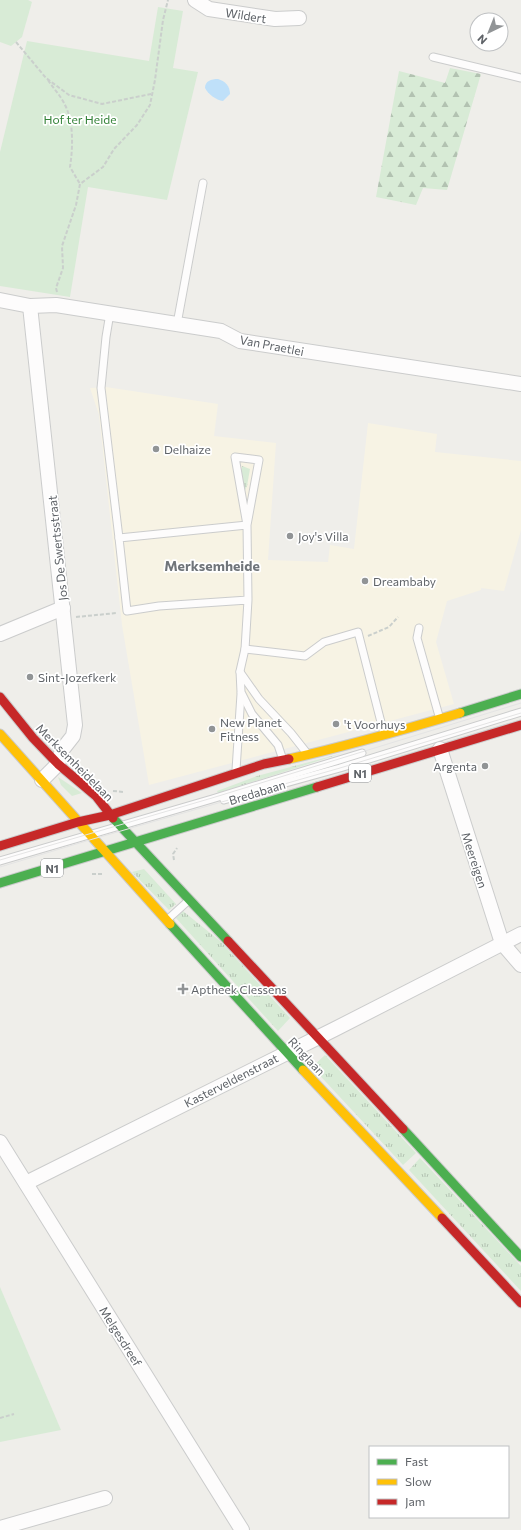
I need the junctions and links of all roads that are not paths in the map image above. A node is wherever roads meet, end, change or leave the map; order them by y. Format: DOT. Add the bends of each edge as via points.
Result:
graph roads {
  1 [pos="195,0"];
  2 [pos="299,18"];
  3 [pos="433,57"];
  4 [pos="521,78"];
  5 [pos="203,183"];
  6 [pos="0,300"];
  7 [pos="30,306"];
  8 [pos="110,313"];
  9 [pos="177,324"];
  10 [pos="521,384"];
  11 [pos="247,525"];
  12 [pos="119,538"];
  13 [pos="248,600"];
  14 [pos="64,614"];
  15 [pos="419,628"];
  16 [pos="0,634"];
  17 [pos="245,649"];
  18 [pos="240,671"];
  19 [pos="241,692"];
  20 [pos="521,694"];
  21 [pos="0,698"];
  22 [pos="259,699"];
  23 [pos="248,706"];
  24 [pos="521,712"];
  25 [pos="440,719"];
  26 [pos="521,725"];
  27 [pos="0,734"];
  28 [pos="384,736"];
  29 [pos="440,749"];
  30 [pos="372,750"];
  31 [pos="308,754"];
  32 [pos="283,760"];
  33 [pos="58,764"];
  34 [pos="235,773"];
  35 [pos="42,780"];
  36 [pos="110,815"];
  37 [pos="78,822"];
  38 [pos="121,827"];
  39 [pos="91,836"];
  40 [pos="135,842"];
  41 [pos="0,846"];
  42 [pos="104,852"];
  43 [pos="0,861"];
  44 [pos="0,866"];
  45 [pos="0,884"];
  46 [pos="189,900"];
  47 [pos="167,921"];
  48 [pos="521,934"];
  49 [pos="502,943"];
  50 [pos="521,965"];
  51 [pos="318,1036"];
  52 [pos="286,1052"];
  53 [pos="0,1142"];
  54 [pos="26,1183"];
  55 [pos="521,1257"];
  56 [pos="521,1303"];
  57 [pos="105,1498"];
  58 [pos="0,1528"];
  59 [pos="242,1530"];
  1 -- 2 [label="street, Wildert" via="209,9 275,19"];
  3 -- 4 [label="lane"];
  5 -- 9 [label="lane"];
  6 -- 7 [label="street, Van Praetlei"];
  7 -- 8 [label="street, Van Praetlei" via="56,305"];
  7 -- 14 [label="street, Jos De Swertsstraat"];
  8 -- 9 [label="street, Van Praetlei"];
  8 -- 12 [label="lane" via="100,388"];
  9 -- 10 [label="street, Van Praetlei" via="221,331 240,341"];
  11 -- 11 [label="lane" via="259,460 235,457 239,479"];
  11 -- 12 [label="lane"];
  11 -- 13 [label="lane"];
  12 -- 13 [label="lane" via="127,611 159,606"];
  13 -- 17 [label="lane"];
  14 -- 16 [label="street"];
  14 -- 33 [label="street, Jos De Swertsstraat" via="75,725 73,736 62,750"];
  15 -- 25 [label="lane" via="417,638"];
  17 -- 18 [label="lane"];
  17 -- 28 [label="lane" via="305,656 324,642 358,632"];
  18 -- 19 [label="lane"];
  18 -- 22 [label="lane"];
  19 -- 23 [label="lane"];
  19 -- 34 [label="lane"];
  20 -- 25 [label="street, Bredabaan / N1"];
  21 -- 33 [label="street, Merksemheidelaan"];
  22 -- 23 [label="lane" via="253,700"];
  22 -- 31 [label="lane"];
  23 -- 32 [label="lane" via="278,745"];
  24 -- 38 [label="lane" via="340,768"];
  25 -- 28 [label="street, Bredabaan / N1"];
  26 -- 29 [label="street, Bredabaan / N1"];
  27 -- 35 [label="street"];
  28 -- 31 [label="street, Bredabaan / N1"];
  29 -- 40 [label="street, Bredabaan / N1"];
  29 -- 49 [label="street, Meereigen"];
  30 -- 38 [label="lane"];
  31 -- 32 [label="street, Bredabaan / N1"];
  32 -- 34 [label="street, Bredabaan / N1"];
  33 -- 35 [label="street, Jos De Swertsstraat"];
  33 -- 36 [label="street, Merksemheidelaan" via="96,796"];
  34 -- 36 [label="street, Bredabaan / N1"];
  35 -- 37 [label="street"];
  36 -- 37 [label="street, Bredabaan / N1"];
  36 -- 38 [label="street, Merksemheidelaan"];
  37 -- 39 [label="street, Ringlaan"];
  37 -- 41 [label="street, Bredabaan / N1"];
  38 -- 39 [label="lane"];
  38 -- 40 [label="street, Merksemheidelaan"];
  39 -- 42 [label="street, Ringlaan"];
  39 -- 43 [label="lane"];
  39 -- 44 [label="lane"];
  40 -- 42 [label="street, Bredabaan / N1"];
  40 -- 46 [label="street, Ringlaan"];
  42 -- 45 [label="street, Bredabaan / N1"];
  42 -- 47 [label="street, Ringlaan"];
  46 -- 47 [label="lane"];
  46 -- 51 [label="street, Ringlaan"];
  47 -- 52 [label="street, Ringlaan"];
  48 -- 49 [label="street, Kasterveldenstraat"];
  49 -- 50 [label="street, Meereigen"];
  49 -- 51 [label="street, Kasterveldenstraat"];
  51 -- 52 [label="street, Kasterveldenstraat"];
  51 -- 55 [label="street, Ringlaan"];
  52 -- 54 [label="street, Kasterveldenstraat"];
  52 -- 56 [label="street, Ringlaan"];
  53 -- 54 [label="street, Melgesdreef"];
  54 -- 59 [label="street, Melgesdreef"];
  57 -- 58 [label="street"];
}
